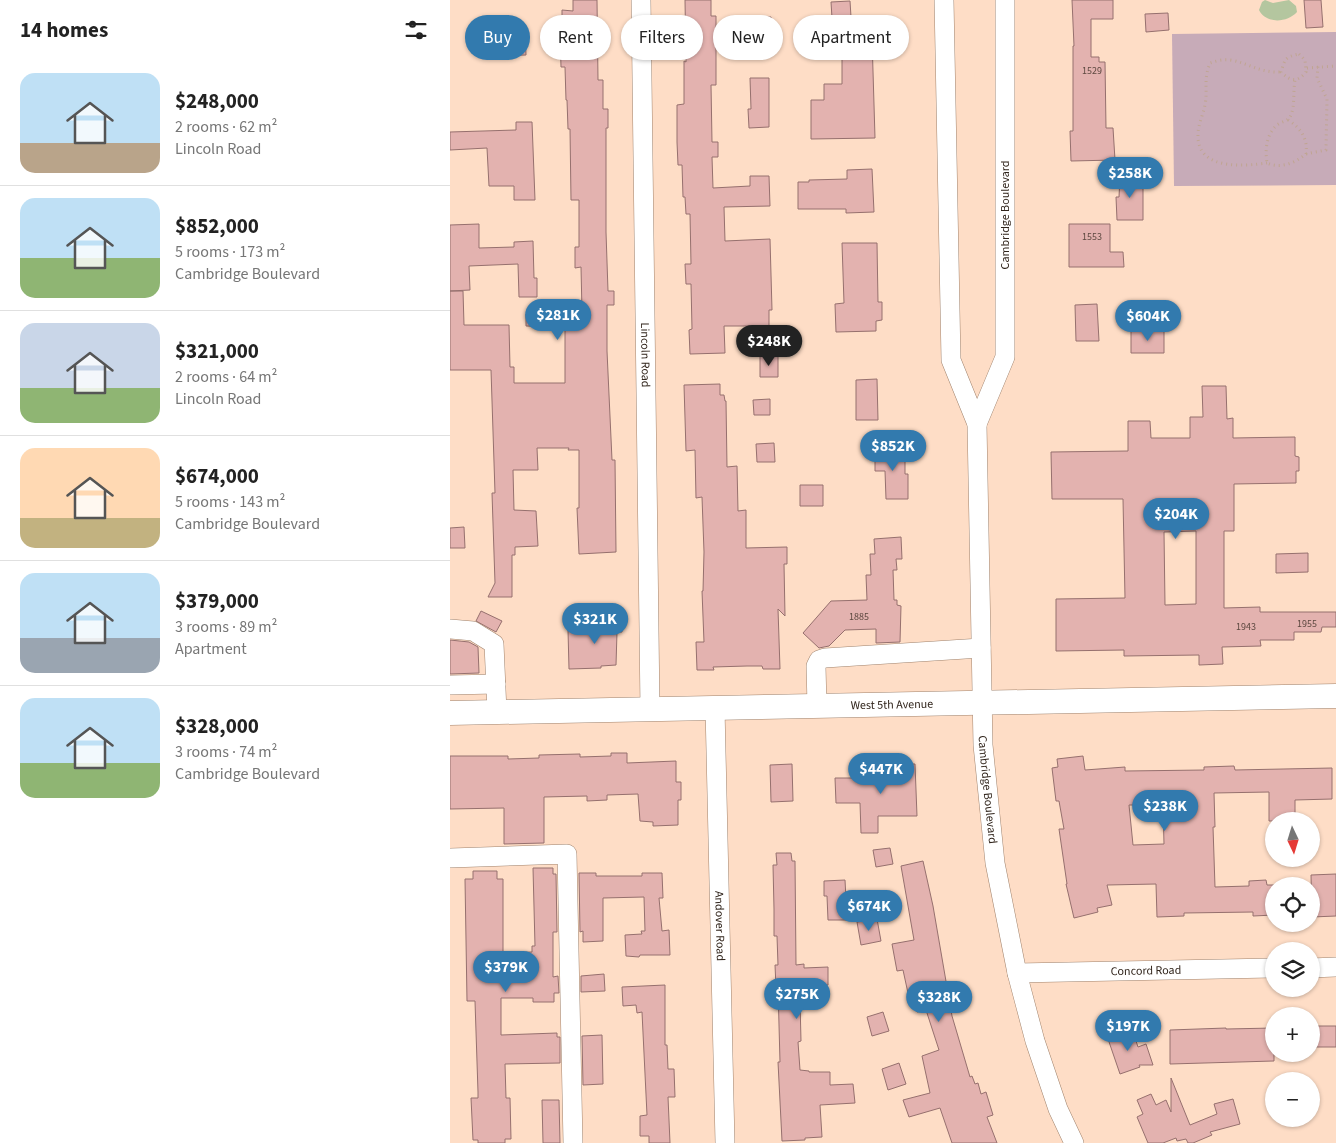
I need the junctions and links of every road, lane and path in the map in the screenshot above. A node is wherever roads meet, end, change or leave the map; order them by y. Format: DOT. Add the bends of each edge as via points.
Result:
graph roads {
  1 [pos="640,0"];
  2 [pos="944,0"];
  3 [pos="1005,0"];
  4 [pos="1318,66"];
  5 [pos="1336,66"];
  6 [pos="1307,68"];
  7 [pos="1280,72"];
  8 [pos="1295,80"];
  9 [pos="1288,120"];
  10 [pos="1306,154"];
  11 [pos="1267,163"];
  12 [pos="977,424"];
  13 [pos="450,629"];
  14 [pos="980,648"];
  15 [pos="496,684"];
  16 [pos="450,685"];
  17 [pos="1336,696"];
  18 [pos="981,703"];
  19 [pos="817,706"];
  20 [pos="715,708"];
  21 [pos="650,709"];
  22 [pos="497,712"];
  23 [pos="450,713"];
  24 [pos="450,858"];
  25 [pos="1336,967"];
  26 [pos="1265,968"];
  27 [pos="1320,968"];
  28 [pos="1017,973"];
  29 [pos="573,1143"];
  30 [pos="725,1143"];
  31 [pos="1074,1143"];
  1 -- 21 [label="street, Lincoln Road"];
  2 -- 12 [label="street, Cambridge Boulevard" via="951,360"];
  3 -- 12 [label="street, Cambridge Boulevard" via="1005,357"];
  4 -- 5 [label="path"];
  4 -- 6 [label="path"];
  4 -- 10 [label="path" via="1318,78 1327,100 1326,150"];
  6 -- 7 [label="path" via="1299,54 1284,60"];
  6 -- 8 [label="path" via="1302,78"];
  7 -- 8 [label="path"];
  7 -- 11 [label="path" via="1222,60 1210,63 1205,75 1206,103 1198,134 1204,153 1220,164 1244,166"];
  8 -- 9 [label="path" via="1293,109"];
  9 -- 10 [label="path" via="1303,134"];
  9 -- 11 [label="path" via="1276,126 1270,136"];
  10 -- 11 [label="path" via="1289,164 1273,166"];
  12 -- 14 [label="street, Cambridge Boulevard"];
  13 -- 15 [label="street" via="473,631 494,644"];
  14 -- 18 [label="street, Cambridge Boulevard"];
  14 -- 19 [label="street" via="825,658 816,666"];
  15 -- 16 [label="street"];
  15 -- 22 [label="street"];
  17 -- 18 [label="main road, West 5th Avenue"];
  18 -- 19 [label="main road, West 5th Avenue"];
  18 -- 28 [label="street, Cambridge Boulevard" via="994,863"];
  19 -- 20 [label="main road, West 5th Avenue"];
  20 -- 21 [label="main road, West 5th Avenue"];
  20 -- 30 [label="street, Andover Road"];
  21 -- 22 [label="main road, West 5th Avenue"];
  22 -- 23 [label="main road, West 5th Avenue"];
  24 -- 29 [label="street" via="567,854"];
  25 -- 27 [label="street"];
  26 -- 28 [label="street, Concord Road"];
  28 -- 31 [label="street, Cambridge Boulevard" via="1058,1109"];
}
